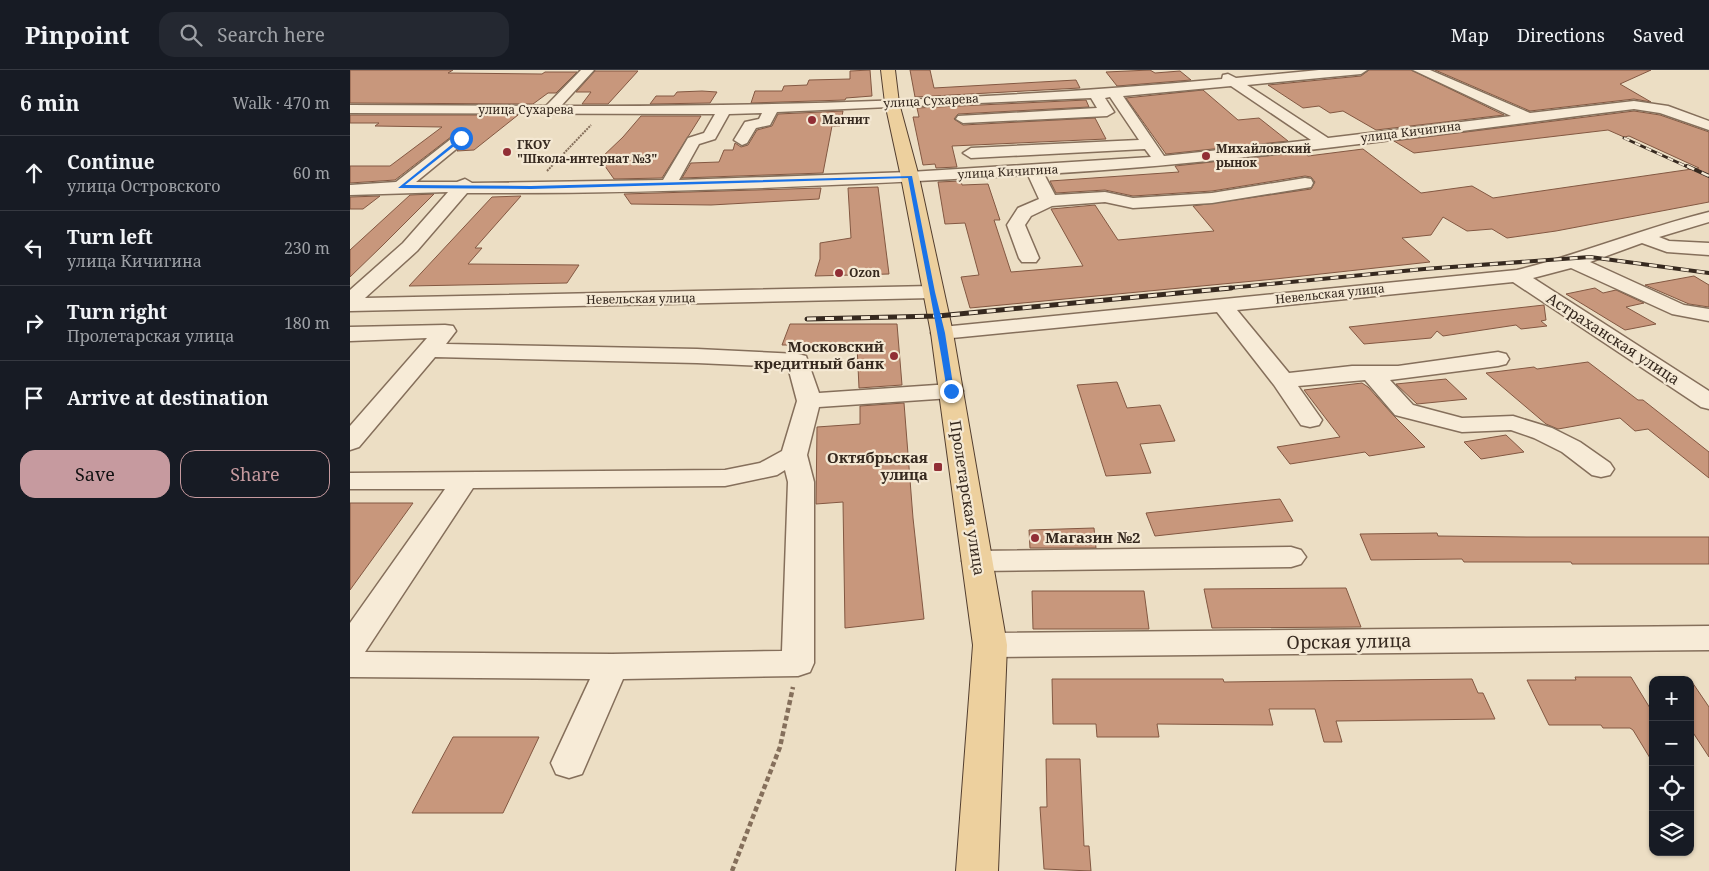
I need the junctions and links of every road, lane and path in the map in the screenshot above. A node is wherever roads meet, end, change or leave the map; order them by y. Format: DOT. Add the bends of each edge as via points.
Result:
graph roads {
  1 [pos="588,70"];
  2 [pos="888,70"];
  3 [pos="1216,70"];
  4 [pos="1361,70"];
  5 [pos="1419,70"];
  6 [pos="1232,81"];
  7 [pos="1114,94"];
  8 [pos="1096,95"];
  9 [pos="892,103"];
  10 [pos="771,108"];
  11 [pos="932,108"];
  12 [pos="350,109"];
  13 [pos="550,110"];
  14 [pos="724,110"];
  15 [pos="604,111"];
  16 [pos="1526,118"];
  17 [pos="963,119"];
  18 [pos="1709,126"];
  19 [pos="461,138"];
  20 [pos="742,140"];
  21 [pos="1324,143"];
  22 [pos="1150,144"];
  23 [pos="970,153"];
  24 [pos="1162,162"];
  25 [pos="1034,171"];
  26 [pos="976,173"];
  27 [pos="910,177"];
  28 [pos="1305,183"];
  29 [pos="668,185"];
  30 [pos="464,186"];
  31 [pos="400,187"];
  32 [pos="531,188"];
  33 [pos="350,190"];
  34 [pos="1049,202"];
  35 [pos="1709,217"];
  36 [pos="1642,237"];
  37 [pos="1709,249"];
  38 [pos="1029,258"];
  39 [pos="1573,262"];
  40 [pos="1517,276"];
  41 [pos="932,292"];
  42 [pos="350,301"];
  43 [pos="350,305"];
  44 [pos="1222,305"];
  45 [pos="1709,315"];
  46 [pos="942,333"];
  47 [pos="350,334"];
  48 [pos="429,350"];
  49 [pos="1498,359"];
  50 [pos="1371,373"];
  51 [pos="1283,381"];
  52 [pos="951,391"];
  53 [pos="810,401"];
  54 [pos="1709,402"];
  55 [pos="1310,420"];
  56 [pos="350,442"];
  57 [pos="794,456"];
  58 [pos="1601,469"];
  59 [pos="465,480"];
  60 [pos="350,481"];
  61 [pos="1291,557"];
  62 [pos="977,561"];
  63 [pos="1709,638"];
  64 [pos="990,645"];
  65 [pos="350,648"];
  66 [pos="798,663"];
  67 [pos="350,664"];
  68 [pos="612,667"];
  69 [pos="569,763"];
  70 [pos="732,871"];
  71 [pos="977,871"];
  1 -- 13 [label="street"];
  2 -- 9 [label="main road, Пролетарская улица"];
  3 -- 6 [label="street"];
  4 -- 6 [label="street, улица Сухарева"];
  5 -- 16 [label="street"];
  6 -- 7 [label="street, улица Сухарева"];
  6 -- 21 [label="street"];
  7 -- 8 [label="street, улица Сухарева"];
  7 -- 22 [label="street"];
  8 -- 9 [label="street, улица Сухарева"];
  8 -- 17 [label="street" via="1107,112"];
  9 -- 10 [label="street, улица Сухарева"];
  9 -- 27 [label="main road, Пролетарская улица"];
  10 -- 14 [label="street, улица Сухарева"];
  10 -- 20 [label="street" via="764,122 750,125"];
  11 -- 17 [label="street"];
  12 -- 13 [label="street, улица Сухарева"];
  13 -- 15 [label="street, улица Сухарева"];
  14 -- 15 [label="street, улица Сухарева"];
  14 -- 29 [label="street" via="710,136 693,141"];
  15 -- 32 [label="path"];
  16 -- 18 [label="street, улица Кичигина" via="1634,105 1663,109"];
  16 -- 21 [label="street, улица Кичигина"];
  17 -- 23 [label="street"];
  19 -- 31 [label="street"];
  21 -- 24 [label="street, улица Кичигина"];
  22 -- 23 [label="street"];
  22 -- 24 [label="street"];
  23 -- 26 [label="street"];
  24 -- 25 [label="street, улица Кичигина"];
  25 -- 26 [label="street, улица Кичигина"];
  25 -- 34 [label="street"];
  26 -- 27 [label="street, улица Кичигина"];
  27 -- 29 [label="street, улица Кичигина"];
  27 -- 41 [label="main road, Пролетарская улица"];
  28 -- 34 [label="street" via="1212,198 1133,203 1104,197"];
  29 -- 32 [label="street, улица Кичигина"];
  30 -- 31 [label="street, улица Кичигина"];
  30 -- 32 [label="street, улица Кичигина"];
  30 -- 42 [label="street" via="410,247"];
  31 -- 33 [label="street, улица Кичигина"];
  34 -- 38 [label="street" via="1024,212 1016,225"];
  35 -- 36 [label="street, Невельская улица"];
  36 -- 37 [label="street" via="1667,246"];
  36 -- 39 [label="street, Невельская улица"];
  39 -- 40 [label="street, Невельская улица"];
  39 -- 45 [label="street" via="1680,310"];
  40 -- 44 [label="street, Невельская улица"];
  40 -- 54 [label="street, Астраханская улица"];
  41 -- 43 [label="street, Невельская улица"];
  41 -- 46 [label="main road, Пролетарская улица"];
  44 -- 46 [label="street, Невельская улица"];
  44 -- 51 [label="street"];
  46 -- 52 [label="main road, Пролетарская улица"];
  47 -- 48 [label="street" via="445,331"];
  48 -- 53 [label="street" via="798,361"];
  48 -- 56 [label="street"];
  49 -- 50 [label="street" via="1398,373"];
  50 -- 51 [label="street"];
  50 -- 58 [label="street" via="1404,410 1462,425 1513,423 1550,436"];
  51 -- 55 [label="street"];
  52 -- 53 [label="street"];
  52 -- 62 [label="main road, Пролетарская улица"];
  53 -- 57 [label="street"];
  57 -- 59 [label="street" via="768,469 725,478"];
  57 -- 66 [label="street" via="801,482"];
  59 -- 60 [label="street"];
  59 -- 65 [label="street"];
  61 -- 62 [label="street"];
  62 -- 64 [label="main road, Пролетарская улица"];
  63 -- 64 [label="street, Орская улица"];
  64 -- 71 [label="main road, Пролетарская улица"];
  66 -- 68 [label="street"];
  66 -- 70 [label="path" via="780,747"];
  67 -- 68 [label="street"];
  68 -- 69 [label="street"];
}
